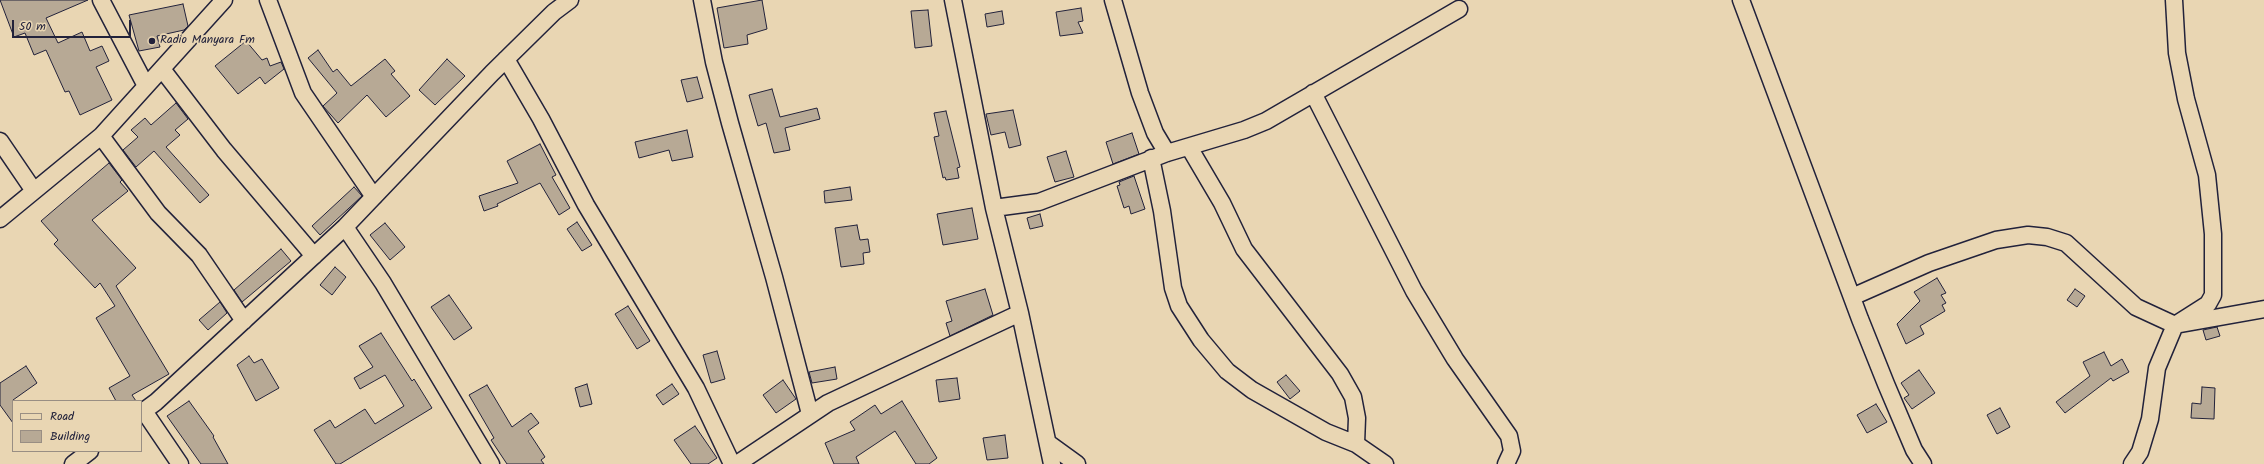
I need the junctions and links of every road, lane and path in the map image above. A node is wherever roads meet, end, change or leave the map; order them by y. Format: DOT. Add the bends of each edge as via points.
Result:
graph roads {
  1 [pos="101,0"];
  2 [pos="224,0"];
  3 [pos="268,0"];
  4 [pos="570,0"];
  5 [pos="702,0"];
  6 [pos="953,0"];
  7 [pos="1113,0"];
  8 [pos="1741,0"];
  9 [pos="2174,0"];
  10 [pos="1459,9"];
  11 [pos="506,59"];
  12 [pos="162,69"];
  13 [pos="146,86"];
  14 [pos="1313,93"];
  15 [pos="101,136"];
  16 [pos="0,141"];
  17 [pos="1189,147"];
  18 [pos="1167,153"];
  19 [pos="1151,158"];
  20 [pos="34,190"];
  21 [pos="374,197"];
  22 [pos="994,208"];
  23 [pos="0,219"];
  24 [pos="345,227"];
  25 [pos="314,256"];
  26 [pos="1852,297"];
  27 [pos="2264,309"];
  28 [pos="1020,313"];
  29 [pos="244,321"];
  30 [pos="2175,325"];
  31 [pos="142,412"];
  32 [pos="810,414"];
  33 [pos="1048,443"];
  34 [pos="1356,444"];
  35 [pos="89,452"];
  36 [pos="738,463"];
  37 [pos="73,464"];
  38 [pos="180,464"];
  39 [pos="491,464"];
  40 [pos="1052,464"];
  41 [pos="1077,464"];
  42 [pos="1385,464"];
  43 [pos="1506,464"];
  44 [pos="1923,464"];
  45 [pos="2132,464"];
  1 -- 13 [label="street"];
  2 -- 12 [label="street"];
  3 -- 21 [label="street" via="303,92"];
  4 -- 11 [label="street" via="554,12"];
  5 -- 32 [label="street" via="714,62"];
  6 -- 22 [label="street"];
  7 -- 18 [label="street" via="1140,93 1155,133"];
  8 -- 26 [label="street"];
  9 -- 30 [label="street" via="2177,53 2186,99 2207,175 2213,234 2211,300"];
  10 -- 14 [label="street"];
  11 -- 21 [label="street"];
  11 -- 36 [label="street" via="586,205"];
  12 -- 13 [label="street"];
  12 -- 25 [label="street" via="224,150"];
  13 -- 15 [label="street"];
  14 -- 17 [label="street" via="1266,121"];
  14 -- 43 [label="street" via="1414,291 1455,359 1509,436 1512,451"];
  15 -- 20 [label="street"];
  15 -- 29 [label="street" via="158,213 199,255"];
  16 -- 20 [label="street"];
  17 -- 18 [label="street"];
  17 -- 34 [label="street" via="1222,203 1244,249 1340,374 1353,397 1357,418"];
  18 -- 19 [label="street"];
  19 -- 22 [label="street" via="1039,202"];
  19 -- 34 [label="street" via="1162,211 1173,288 1179,306 1201,340 1227,371 1252,390 1326,432"];
  20 -- 23 [label="street"];
  21 -- 24 [label="street"];
  22 -- 28 [label="street"];
  24 -- 25 [label="street"];
  24 -- 39 [label="street" via="383,283"];
  25 -- 29 [label="street"];
  26 -- 30 [label="street" via="1929,263 1996,240 2028,235 2041,236 2066,243 2136,307"];
  26 -- 44 [label="street" via="1914,450"];
  27 -- 30 [label="street"];
  28 -- 32 [label="street" via="828,403"];
  28 -- 33 [label="street"];
  29 -- 31 [label="street"];
  30 -- 45 [label="street" via="2157,368 2150,419 2140,452"];
  31 -- 38 [label="street"];
  32 -- 36 [label="street"];
  33 -- 40 [label="street"];
  33 -- 41 [label="street"];
  34 -- 42 [label="street"];
  35 -- 37 [label="street"];
}
